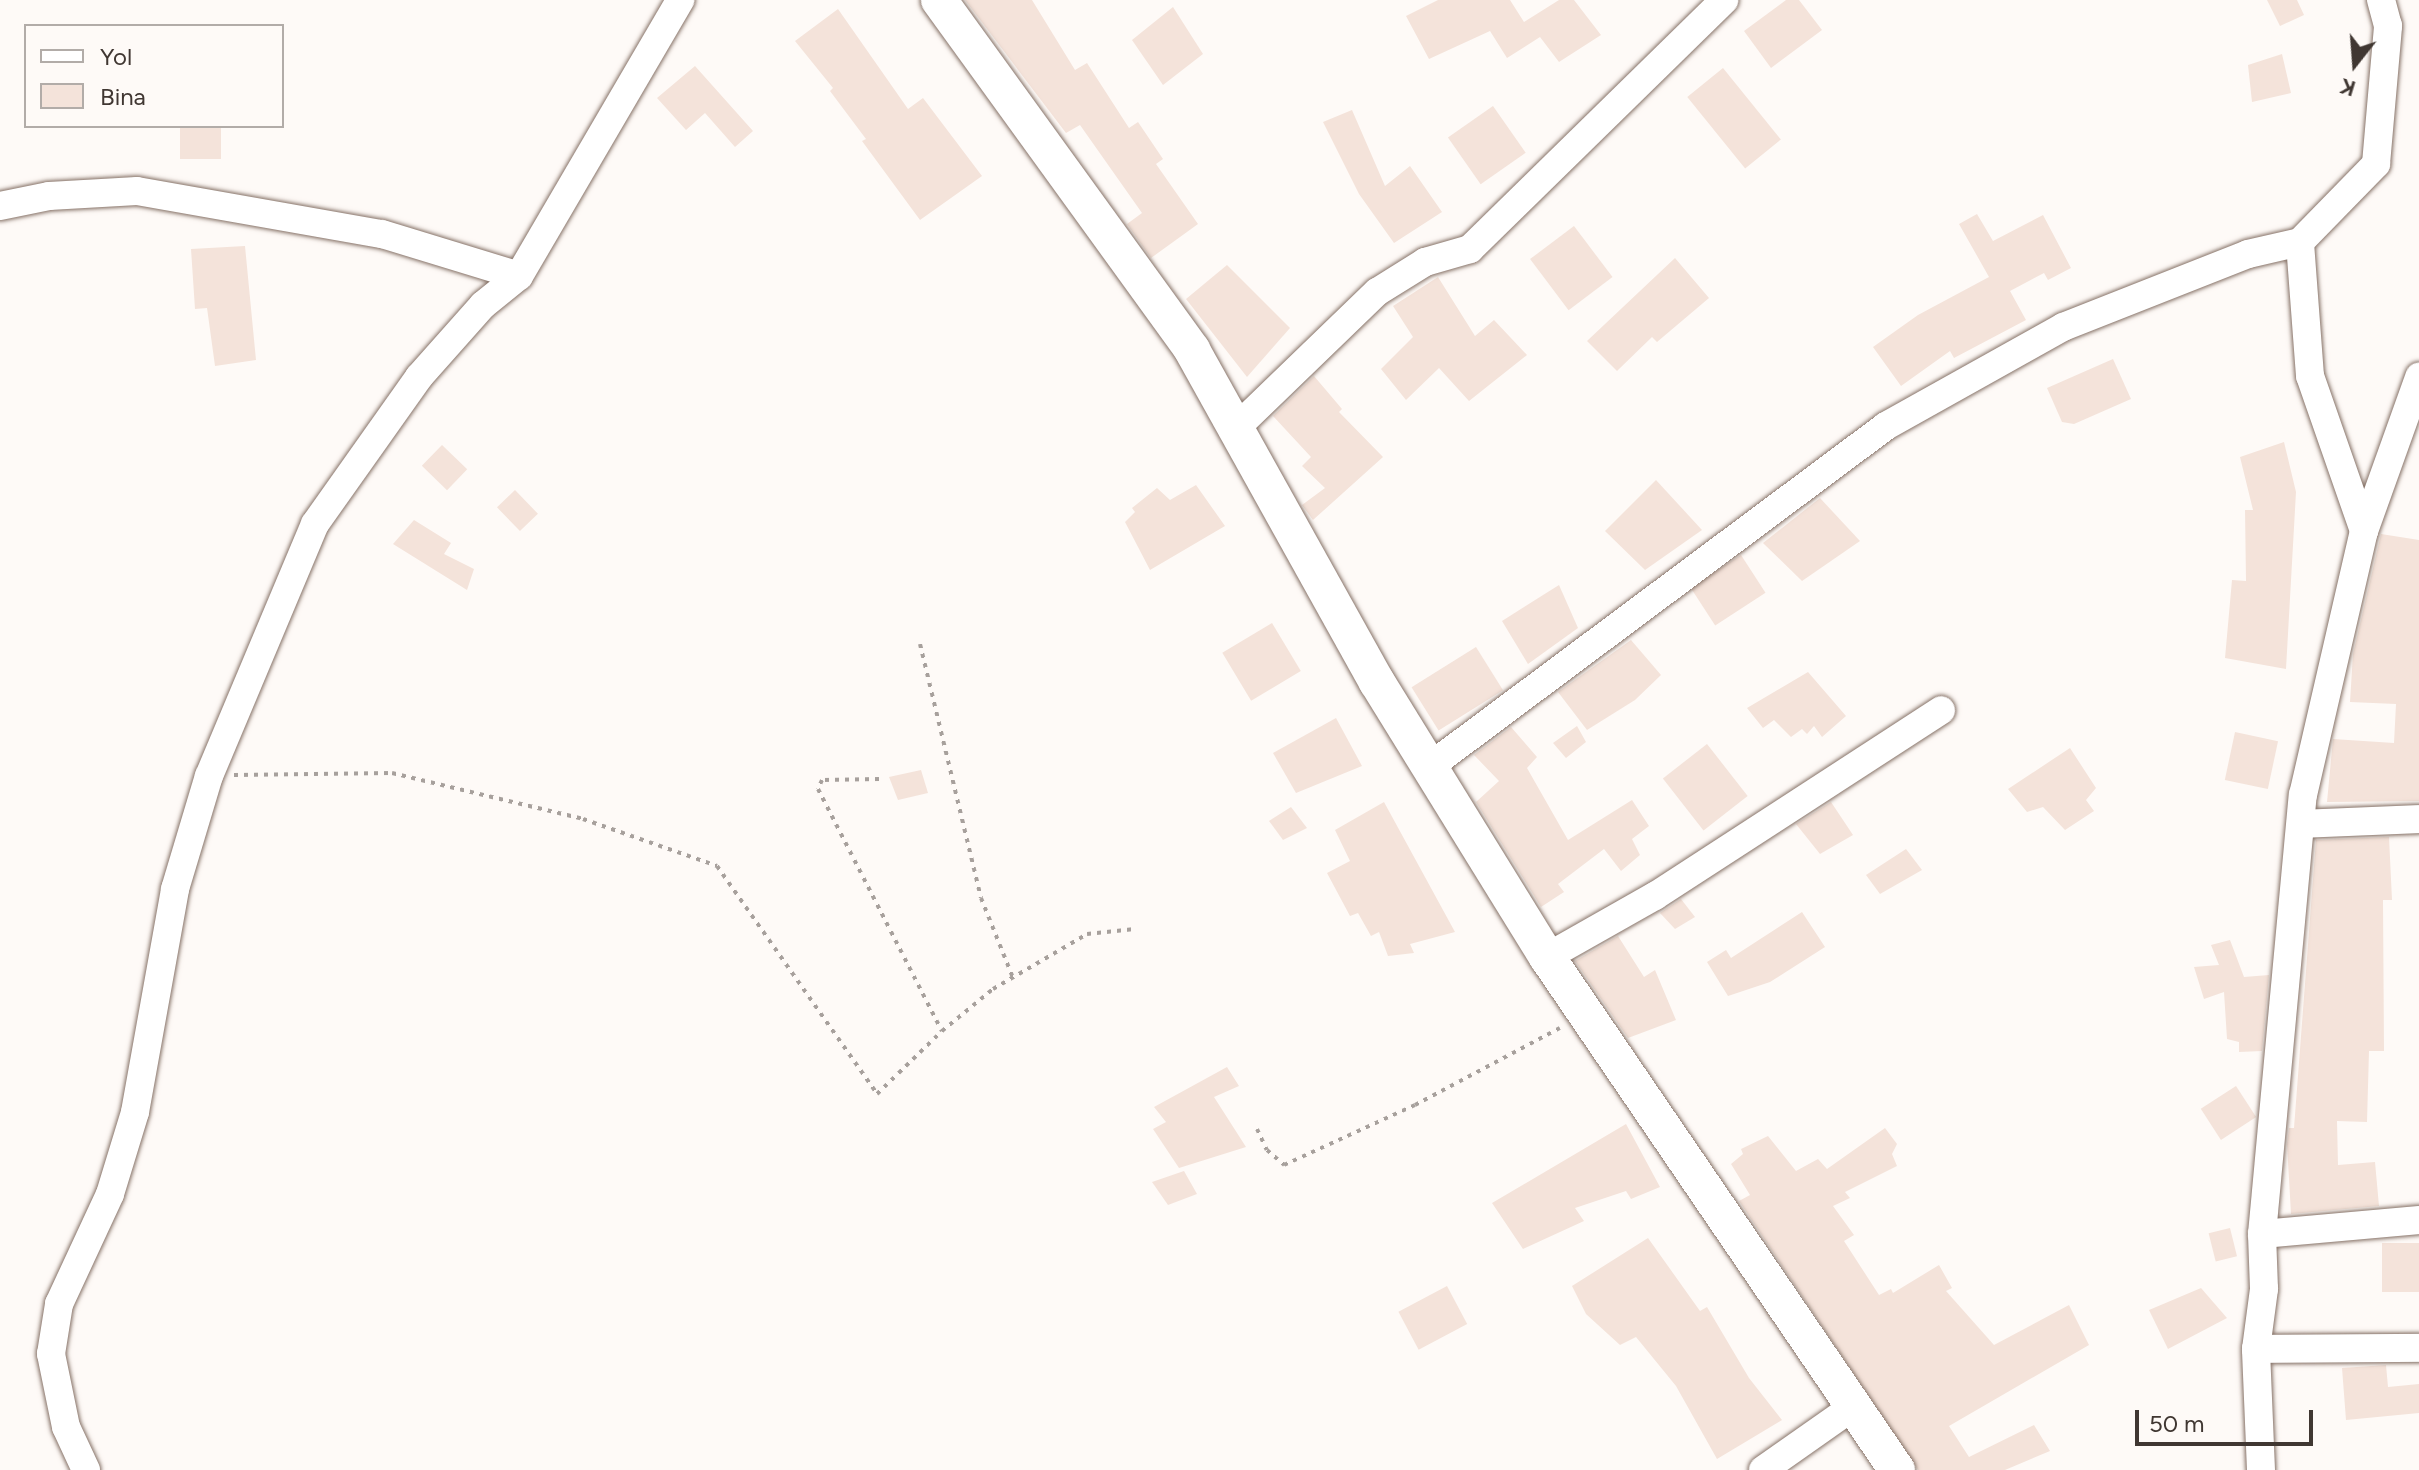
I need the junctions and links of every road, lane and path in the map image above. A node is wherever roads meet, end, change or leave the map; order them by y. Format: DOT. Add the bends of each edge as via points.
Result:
graph roads {
  1 [pos="680,0"];
  2 [pos="939,0"];
  3 [pos="1724,0"];
  4 [pos="2381,0"];
  5 [pos="0,206"];
  6 [pos="2300,242"];
  7 [pos="519,276"];
  8 [pos="2419,377"];
  9 [pos="1234,430"];
  10 [pos="2364,531"];
  11 [pos="920,644"];
  12 [pos="1941,710"];
  13 [pos="1429,767"];
  14 [pos="209,776"];
  15 [pos="879,779"];
  16 [pos="2419,819"];
  17 [pos="2301,824"];
  18 [pos="1135,929"];
  19 [pos="1547,957"];
  20 [pos="1013,978"];
  21 [pos="1588,1017"];
  22 [pos="942,1031"];
  23 [pos="1257,1129"];
  24 [pos="2419,1220"];
  25 [pos="2262,1234"];
  26 [pos="2419,1348"];
  27 [pos="2256,1349"];
  28 [pos="1854,1406"];
  29 [pos="86,1470"];
  30 [pos="1763,1470"];
  31 [pos="1897,1470"];
  32 [pos="2261,1470"];
  1 -- 7 [label="street"];
  2 -- 9 [label="street" via="1192,350"];
  3 -- 9 [label="street" via="1470,249 1425,262 1377,292"];
  4 -- 6 [label="street" via="2388,26 2376,164"];
  5 -- 7 [label="street" via="49,196 137,191 382,234"];
  6 -- 10 [label="street" via="2310,376"];
  6 -- 13 [label="street" via="2248,254 2063,327 1886,426"];
  7 -- 14 [label="street" via="483,305 419,377 315,524"];
  8 -- 10 [label="street"];
  9 -- 13 [label="street"];
  10 -- 17 [label="street"];
  11 -- 20 [label="path" via="981,898"];
  12 -- 19 [label="street" via="1655,896"];
  13 -- 19 [label="street"];
  14 -- 22 [label="path" via="392,773 583,819 717,866 877,1094"];
  14 -- 29 [label="street" via="175,889 135,1112 110,1194 59,1304 51,1354 66,1427"];
  15 -- 22 [label="path" via="822,780 818,789"];
  16 -- 17 [label="street"];
  17 -- 25 [label="street"];
  18 -- 20 [label="path" via="1087,934"];
  19 -- 21 [label="street"];
  20 -- 22 [label="path"];
  21 -- 23 [label="path" via="1284,1165 1267,1150"];
  21 -- 28 [label="street"];
  24 -- 25 [label="street"];
  25 -- 27 [label="street" via="2264,1289"];
  26 -- 27 [label="street"];
  27 -- 32 [label="street"];
  28 -- 30 [label="street"];
  28 -- 31 [label="street"];
}
